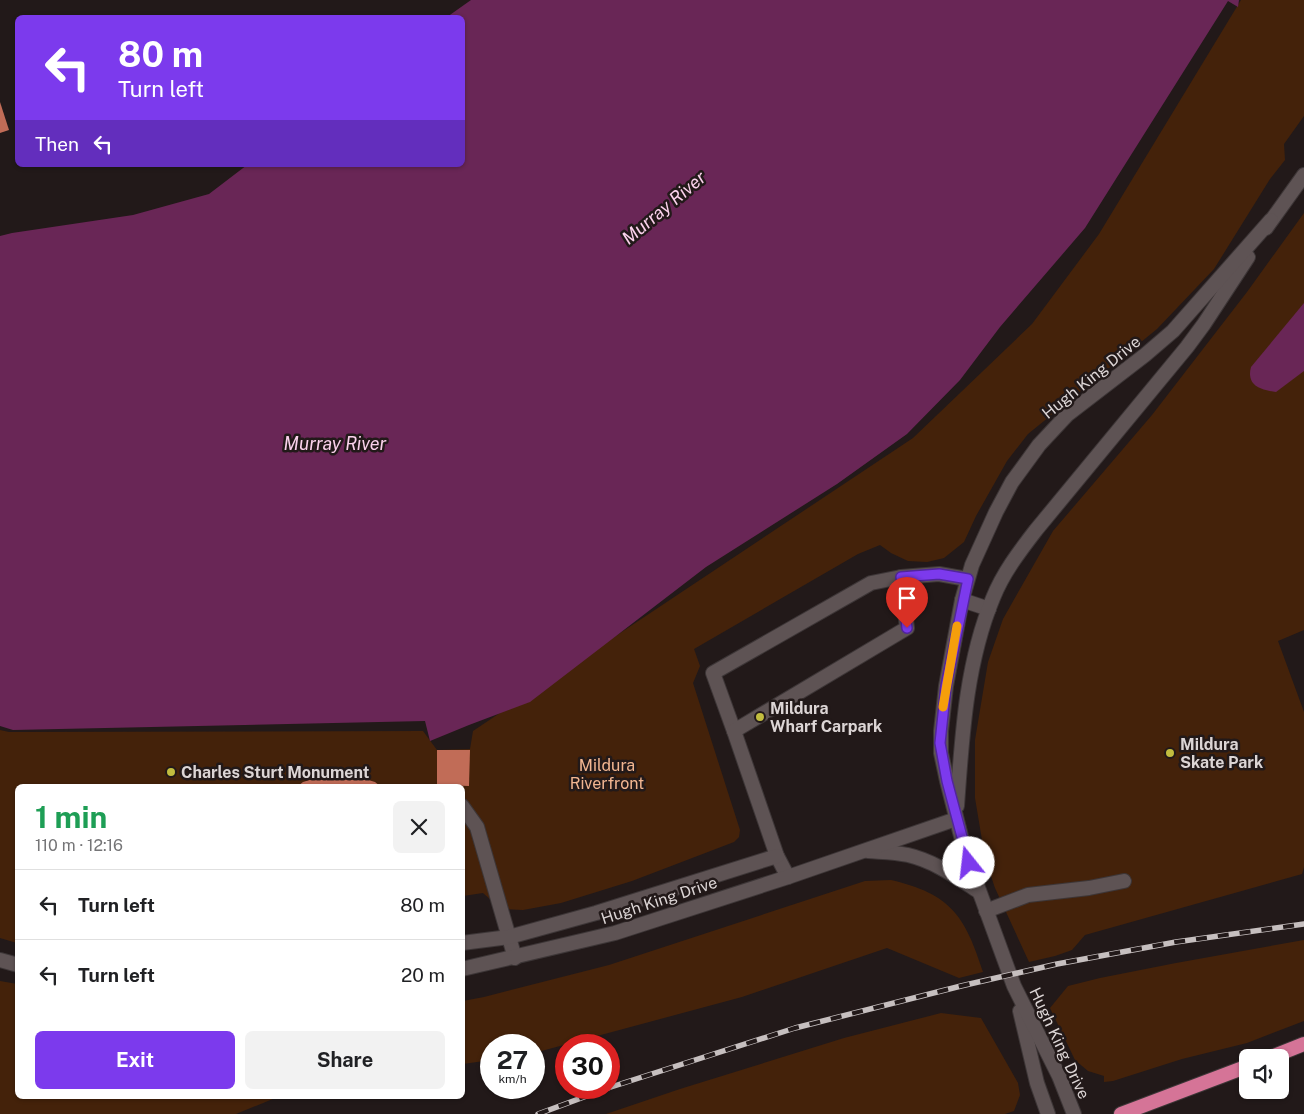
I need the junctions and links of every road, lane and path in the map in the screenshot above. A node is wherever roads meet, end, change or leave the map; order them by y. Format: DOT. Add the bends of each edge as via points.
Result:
graph roads {
  1 [pos="1304,176"];
  2 [pos="1272,220"];
  3 [pos="901,577"];
  4 [pos="968,579"];
  5 [pos="962,600"];
  6 [pos="989,609"];
  7 [pos="734,731"];
  8 [pos="465,810"];
  9 [pos="956,819"];
  10 [pos="863,850"];
  11 [pos="777,856"];
  12 [pos="788,877"];
  13 [pos="1124,881"];
  14 [pos="978,891"];
  15 [pos="986,911"];
  16 [pos="509,937"];
  17 [pos="465,943"];
  18 [pos="515,958"];
  19 [pos="0,960"];
  20 [pos="15,964"];
  21 [pos="465,968"];
  22 [pos="1014,986"];
  23 [pos="1304,1044"];
  24 [pos="1289,1050"];
  25 [pos="1239,1069"];
  26 [pos="1048,1114"];
  27 [pos="1074,1114"];
  28 [pos="1121,1114"];
  1 -- 2 [label="street, Hugh King Drive"];
  2 -- 4 [label="street, Hugh King Drive" via="1173,330 1067,415 1039,445 1004,496"];
  2 -- 6 [label="street, Hugh King Drive" via="1187,346 1013,560"];
  3 -- 4 [label="street" via="939,574"];
  3 -- 7 [label="street" via="907,628"];
  3 -- 7 [label="street" via="872,583 713,673"];
  4 -- 5 [label="street, Hugh King Drive"];
  5 -- 6 [label="street"];
  5 -- 9 [label="street, Hugh King Drive" via="941,731 943,764"];
  6 -- 9 [label="street, Hugh King Drive" via="965,713"];
  7 -- 11 [label="street"];
  8 -- 16 [label="street" via="478,827"];
  9 -- 10 [label="street, Hugh King Drive"];
  9 -- 14 [label="street, Hugh King Drive"];
  10 -- 12 [label="street, Hugh King Drive"];
  10 -- 14 [label="street, Hugh King Drive" via="928,861"];
  11 -- 12 [label="street"];
  11 -- 16 [label="street"];
  12 -- 18 [label="street, Hugh King Drive" via="615,933"];
  13 -- 15 [label="street" via="1028,895"];
  14 -- 15 [label="street, Hugh King Drive"];
  15 -- 22 [label="street, Hugh King Drive"];
  16 -- 17 [label="street"];
  16 -- 18 [label="street"];
  18 -- 21 [label="street, Hugh King Drive"];
  19 -- 20 [label="street"];
  22 -- 26 [label="street, Hugh King Drive" via="1037,1084"];
  22 -- 27 [label="street, Hugh King Drive" via="1059,1076"];
  23 -- 24 [label="highway"];
  25 -- 28 [label="highway"];
}
